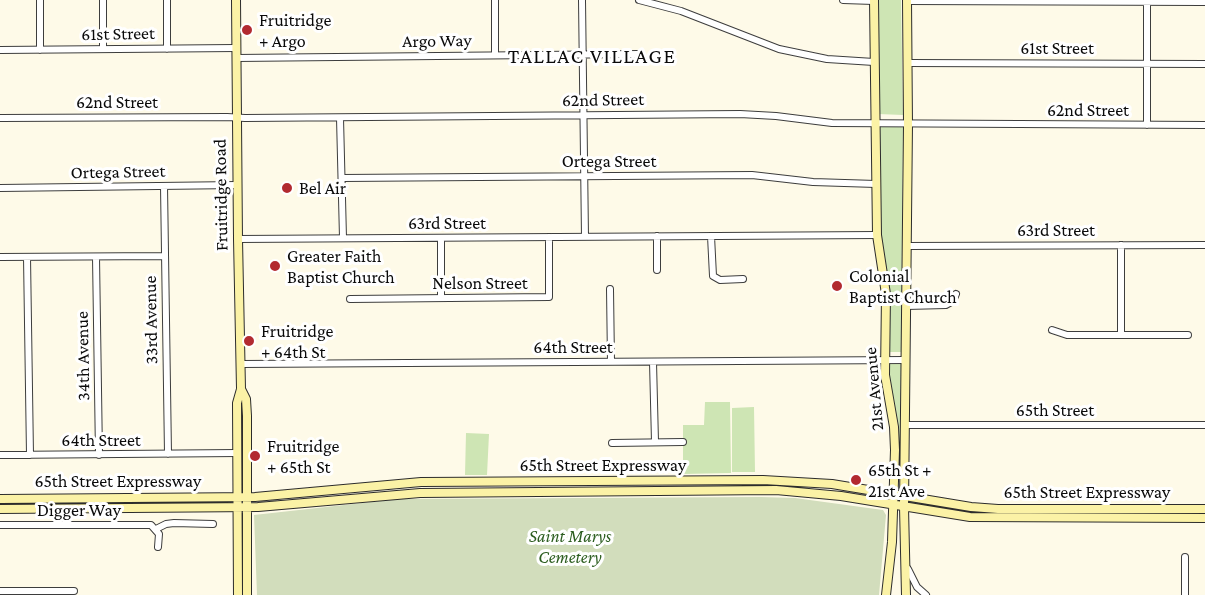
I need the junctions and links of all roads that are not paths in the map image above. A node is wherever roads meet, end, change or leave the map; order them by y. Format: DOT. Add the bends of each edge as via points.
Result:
graph roads {
  1 [pos="40,0"];
  2 [pos="103,0"];
  3 [pos="167,0"];
  4 [pos="236,0"];
  5 [pos="495,0"];
  6 [pos="582,0"];
  7 [pos="639,0"];
  8 [pos="843,0"];
  9 [pos="874,0"];
  10 [pos="907,1"];
  11 [pos="1147,1"];
  12 [pos="1205,2"];
  13 [pos="236,48"];
  14 [pos="103,49"];
  15 [pos="167,49"];
  16 [pos="0,50"];
  17 [pos="40,50"];
  18 [pos="639,54"];
  19 [pos="583,55"];
  20 [pos="495,56"];
  21 [pos="236,58"];
  22 [pos="874,62"];
  23 [pos="908,63"];
  24 [pos="1147,64"];
  25 [pos="1205,64"];
  26 [pos="584,115"];
  27 [pos="340,117"];
  28 [pos="0,118"];
  29 [pos="237,118"];
  30 [pos="875,123"];
  31 [pos="908,124"];
  32 [pos="1147,125"];
  33 [pos="1205,125"];
  34 [pos="584,176"];
  35 [pos="342,178"];
  36 [pos="876,183"];
  37 [pos="237,185"];
  38 [pos="164,186"];
  39 [pos="0,188"];
  40 [pos="877,235"];
  41 [pos="657,236"];
  42 [pos="711,236"];
  43 [pos="549,237"];
  44 [pos="585,237"];
  45 [pos="343,238"];
  46 [pos="441,238"];
  47 [pos="238,239"];
  48 [pos="1121,245"];
  49 [pos="1205,245"];
  50 [pos="906,246"];
  51 [pos="96,256"];
  52 [pos="165,256"];
  53 [pos="0,257"];
  54 [pos="27,257"];
  55 [pos="657,270"];
  56 [pos="743,279"];
  57 [pos="610,289"];
  58 [pos="956,294"];
  59 [pos="441,298"];
  60 [pos="350,299"];
  61 [pos="906,306"];
  62 [pos="1052,330"];
  63 [pos="1121,335"];
  64 [pos="1188,335"];
  65 [pos="885,360"];
  66 [pos="906,360"];
  67 [pos="611,362"];
  68 [pos="653,362"];
  69 [pos="241,364"];
  70 [pos="242,389"];
  71 [pos="906,425"];
  72 [pos="1205,425"];
  73 [pos="612,442"];
  74 [pos="655,442"];
  75 [pos="683,442"];
  76 [pos="238,453"];
  77 [pos="168,454"];
  78 [pos="0,455"];
  79 [pos="30,455"];
  80 [pos="99,455"];
  81 [pos="893,494"];
  82 [pos="905,496"];
  83 [pos="243,497"];
  84 [pos="0,499"];
  85 [pos="893,505"];
  86 [pos="243,507"];
  87 [pos="904,507"];
  88 [pos="0,509"];
  89 [pos="1205,509"];
  90 [pos="1205,518"];
  91 [pos="213,524"];
  92 [pos="0,525"];
  93 [pos="156,529"];
  94 [pos="158,547"];
  95 [pos="1185,557"];
  96 [pos="906,566"];
  97 [pos="0,591"];
  98 [pos="74,591"];
  99 [pos="238,595"];
  100 [pos="247,595"];
  101 [pos="886,595"];
  102 [pos="906,595"];
  103 [pos="926,595"];
  104 [pos="1185,595"];
  1 -- 17 [label="street"];
  2 -- 14 [label="street"];
  3 -- 15 [label="street"];
  4 -- 13 [label="main road, Fruitridge Road"];
  5 -- 20 [label="street"];
  6 -- 19 [label="street"];
  7 -- 22 [label="street" via="681,10 779,49 827,59"];
  8 -- 9 [label="street"];
  9 -- 22 [label="main road, 21st Avenue"];
  10 -- 11 [label="street"];
  10 -- 23 [label="main road, 21st Avenue"];
  11 -- 12 [label="street"];
  11 -- 24 [label="street"];
  13 -- 15 [label="street, 61st Street"];
  13 -- 21 [label="main road, Fruitridge Road"];
  14 -- 15 [label="street, 61st Street"];
  14 -- 17 [label="street, 61st Street"];
  16 -- 17 [label="street, 61st Street"];
  18 -- 19 [label="street, Argo Way"];
  19 -- 20 [label="street, Argo Way"];
  19 -- 26 [label="street"];
  20 -- 21 [label="street, Argo Way"];
  21 -- 29 [label="main road, Fruitridge Road"];
  22 -- 30 [label="main road, 21st Avenue"];
  23 -- 24 [label="street, 61st Street"];
  23 -- 31 [label="main road, 21st Avenue"];
  24 -- 25 [label="street, 61st Street"];
  24 -- 32 [label="street"];
  26 -- 27 [label="street, 62nd Street"];
  26 -- 30 [label="street, 62nd Street" via="757,114 832,123"];
  26 -- 34 [label="street"];
  27 -- 29 [label="street, 62nd Street"];
  27 -- 35 [label="street"];
  28 -- 29 [label="street, 62nd Street"];
  29 -- 37 [label="main road, Fruitridge Road"];
  30 -- 31 [label="street, 62nd Street"];
  30 -- 36 [label="main road, 21st Avenue"];
  31 -- 32 [label="street, 62nd Street"];
  31 -- 50 [label="main road, 21st Avenue"];
  32 -- 33 [label="street, 62nd Street"];
  34 -- 35 [label="street, Ortega Street"];
  34 -- 36 [label="street, Ortega Street" via="752,175 813,182"];
  34 -- 44 [label="street"];
  35 -- 45 [label="street"];
  36 -- 40 [label="main road, 21st Avenue"];
  37 -- 38 [label="street, Ortega Street"];
  37 -- 47 [label="main road, Fruitridge Road"];
  38 -- 39 [label="street, Ortega Street"];
  38 -- 52 [label="street, 33rd Avenue"];
  40 -- 42 [label="street, 63rd Street"];
  40 -- 65 [label="main road, 21st Avenue" via="886,294"];
  41 -- 42 [label="street, 63rd Street"];
  41 -- 44 [label="street, 63rd Street"];
  41 -- 55 [label="street"];
  42 -- 56 [label="street" via="713,276 720,280"];
  43 -- 44 [label="street, 63rd Street"];
  43 -- 46 [label="street, 63rd Street"];
  43 -- 59 [label="street, Nelson Street" via="549,297"];
  45 -- 46 [label="street, 63rd Street"];
  45 -- 47 [label="street, 63rd Street"];
  46 -- 59 [label="street"];
  47 -- 69 [label="main road, Fruitridge Road"];
  48 -- 49 [label="street, 63rd Street"];
  48 -- 50 [label="street, 63rd Street"];
  48 -- 63 [label="street"];
  50 -- 61 [label="main road, 21st Avenue"];
  51 -- 52 [label="street"];
  51 -- 54 [label="street"];
  51 -- 80 [label="street, 34th Avenue"];
  52 -- 77 [label="street, 33rd Avenue"];
  53 -- 54 [label="street"];
  54 -- 79 [label="street"];
  57 -- 67 [label="street"];
  58 -- 61 [label="street" via="953,302 946,305"];
  59 -- 60 [label="street, Nelson Street"];
  61 -- 66 [label="main road, 21st Avenue"];
  62 -- 63 [label="street" via="1067,335"];
  63 -- 64 [label="street"];
  65 -- 66 [label="street, 64th Street"];
  65 -- 68 [label="street, 64th Street"];
  65 -- 81 [label="main road, 21st Avenue" via="894,427"];
  66 -- 71 [label="main road, 21st Avenue"];
  67 -- 68 [label="street, 64th Street"];
  67 -- 69 [label="street, 64th Street"];
  68 -- 74 [label="street"];
  69 -- 70 [label="main road, Fruitridge Road"];
  70 -- 76 [label="main road, Fruitridge Road" via="237,403"];
  70 -- 83 [label="main road, Fruitridge Road" via="246,399"];
  71 -- 72 [label="street, 65th Street"];
  71 -- 82 [label="main road, 21st Avenue"];
  73 -- 74 [label="street"];
  74 -- 75 [label="street"];
  76 -- 77 [label="street, 64th Street"];
  76 -- 83 [label="main road, Fruitridge Road"];
  77 -- 80 [label="street, 64th Street"];
  78 -- 79 [label="street, 64th Street"];
  79 -- 80 [label="street, 64th Street"];
  81 -- 82 [label="main road, 65th Street Expressway"];
  81 -- 83 [label="main road, 65th Street Expressway" via="832,484 763,480 421,482"];
  81 -- 85 [label="main road, 21st Avenue"];
  82 -- 87 [label="main road, 21st Avenue"];
  82 -- 89 [label="main road, 65th Street Expressway" via="998,510"];
  83 -- 84 [label="main road, 65th Street Expressway"];
  83 -- 86 [label="main road, Fruitridge Road"];
  85 -- 86 [label="main road, 65th Street Expressway" via="776,490 420,493"];
  85 -- 87 [label="main road, 65th Street Expressway"];
  85 -- 101 [label="main road, 21st Avenue"];
  86 -- 88 [label="main road, 65th Street Expressway"];
  86 -- 99 [label="main road, Fruitridge Road"];
  86 -- 100 [label="main road, Fruitridge Road"];
  87 -- 90 [label="main road, 65th Street Expressway" via="988,519"];
  87 -- 96 [label="main road, 21st Avenue"];
  91 -- 93 [label="street, Digger Way" via="174,523"];
  92 -- 93 [label="street, Digger Way" via="151,525"];
  93 -- 94 [label="street"];
  95 -- 104 [label="street"];
  96 -- 102 [label="main road, 21st Avenue"];
  96 -- 103 [label="street" via="913,582"];
  97 -- 98 [label="street"];
}
